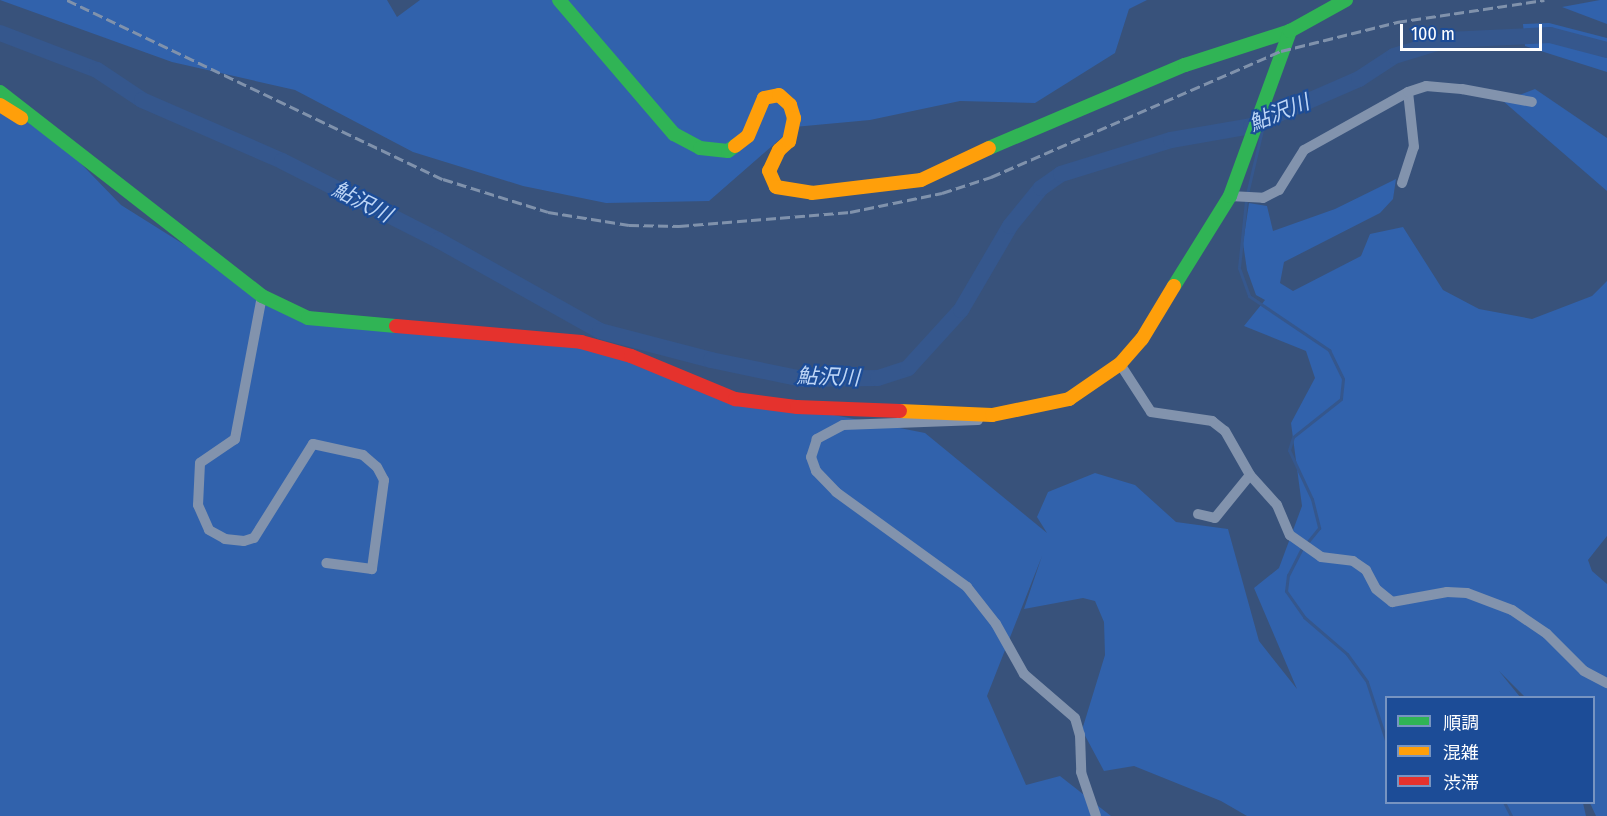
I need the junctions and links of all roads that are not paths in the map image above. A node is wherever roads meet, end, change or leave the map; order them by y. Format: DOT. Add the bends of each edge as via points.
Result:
graph roads {
  1 [pos="559,0"];
  2 [pos="1346,0"];
  3 [pos="1290,31"];
  4 [pos="0,92"];
  5 [pos="1408,92"];
  6 [pos="1532,102"];
  7 [pos="0,105"];
  8 [pos="60,137"];
  9 [pos="1402,183"];
  10 [pos="1230,196"];
  11 [pos="262,296"];
  12 [pos="1120,364"];
  13 [pos="1025,411"];
  14 [pos="1250,475"];
  15 [pos="1198,513"];
  16 [pos="326,563"];
  17 [pos="1607,683"];
  18 [pos="1096,816"];
  1 -- 3 [label="street" via="655,116 674,134 700,148 728,151 747,136 764,98 779,95 790,105 794,118 789,141 779,150 770,171 776,187 812,193 921,180 1025,130 1185,65"];
  2 -- 3 [label="street"];
  3 -- 10 [label="street"];
  4 -- 8 [label="street"];
  5 -- 6 [label="street" via="1426,86 1444,87"];
  5 -- 9 [label="street" via="1414,147"];
  5 -- 10 [label="street" via="1304,150 1279,190 1263,198"];
  7 -- 8 [label="street" via="47,137"];
  8 -- 11 [label="street" via="183,239"];
  10 -- 12 [label="street" via="1142,339"];
  11 -- 13 [label="street" via="308,318 581,342 631,356 735,399 797,407 930,413 992,415"];
  11 -- 16 [label="street" via="236,439 200,463 198,505 209,530 225,539 254,538 313,444 363,455 377,467 384,480 372,569"];
  12 -- 13 [label="street" via="1069,399"];
  12 -- 14 [label="street" via="1151,412 1212,421 1225,431"];
  13 -- 18 [label="street" via="994,419 843,425 818,439 811,457 823,481 967,586 996,624 1024,674 1074,718 1080,735 1081,771"];
  14 -- 15 [label="street" via="1215,518"];
  14 -- 17 [label="street" via="1266,488 1290,535 1322,556 1353,561 1366,570 1376,590 1392,602 1467,592 1504,606 1546,634 1584,671"];
}
